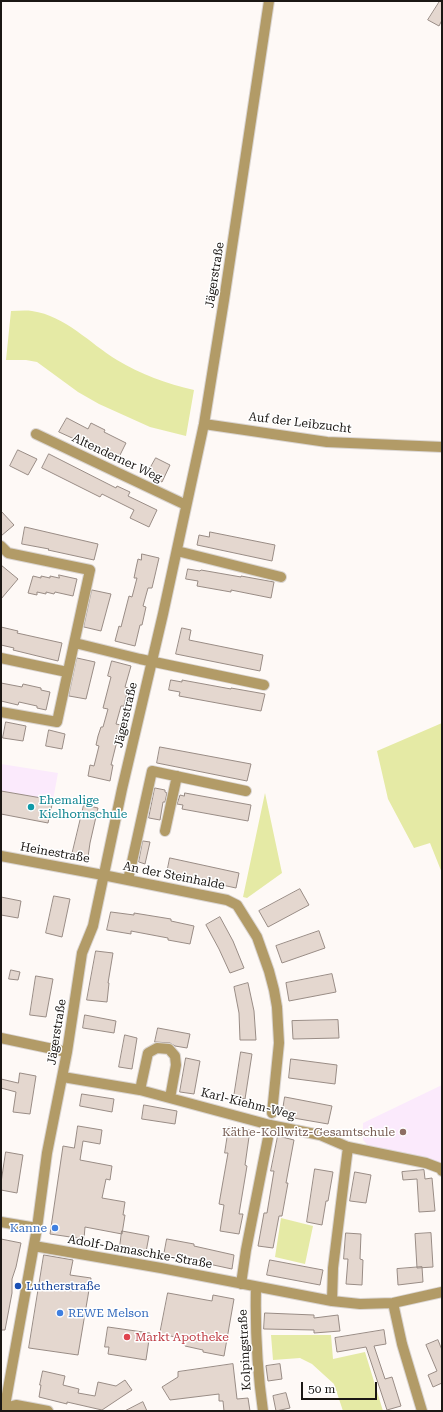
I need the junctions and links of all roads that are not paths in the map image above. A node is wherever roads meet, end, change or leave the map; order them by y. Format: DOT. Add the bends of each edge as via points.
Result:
graph roads {
  1 [pos="269,1"];
  2 [pos="204,424"];
  3 [pos="36,434"];
  4 [pos="442,447"];
  5 [pos="186,505"];
  6 [pos="1,546"];
  7 [pos="177,551"];
  8 [pos="281,577"];
  9 [pos="75,643"];
  10 [pos="1,658"];
  11 [pos="152,661"];
  12 [pos="67,672"];
  13 [pos="264,684"];
  14 [pos="1,712"];
  15 [pos="177,776"];
  16 [pos="246,791"];
  17 [pos="165,831"];
  18 [pos="1,856"];
  19 [pos="103,875"];
  20 [pos="128,880"];
  21 [pos="1,1038"];
  22 [pos="68,1052"];
  23 [pos="63,1078"];
  24 [pos="140,1090"];
  25 [pos="170,1098"];
  26 [pos="272,1113"];
  27 [pos="268,1138"];
  28 [pos="348,1147"];
  29 [pos="442,1171"];
  30 [pos="1,1222"];
  31 [pos="37,1228"];
  32 [pos="34,1246"];
  33 [pos="241,1284"];
  34 [pos="256,1287"];
  35 [pos="442,1292"];
  36 [pos="332,1301"];
  37 [pos="393,1303"];
  38 [pos="4,1408"];
  39 [pos="48,1411"];
  40 [pos="263,1411"];
  41 [pos="422,1411"];
  1 -- 2 [label="street, Jägerstraße"];
  2 -- 4 [label="street, Auf der Leibzucht" via="327,442"];
  2 -- 5 [label="street, Jägerstraße"];
  3 -- 5 [label="street, Altenderner Weg"];
  5 -- 7 [label="street, Jägerstraße"];
  6 -- 9 [label="street" via="8,553 90,570"];
  7 -- 8 [label="street"];
  7 -- 11 [label="street, Jägerstraße"];
  9 -- 11 [label="street"];
  9 -- 12 [label="street"];
  10 -- 12 [label="street"];
  11 -- 13 [label="street"];
  11 -- 19 [label="street, Jägerstraße"];
  12 -- 14 [label="street" via="57,722"];
  15 -- 16 [label="street"];
  15 -- 17 [label="street"];
  15 -- 20 [label="street" via="152,771"];
  18 -- 19 [label="street, Heinestraße"];
  19 -- 20 [label="street, An der Steinhalde"];
  19 -- 22 [label="street, Jägerstraße" via="93,926 82,953"];
  20 -- 26 [label="street, An der Steinhalde" via="227,900 237,905 244,914 269,971 277,1007 279,1043"];
  21 -- 22 [label="street"];
  22 -- 23 [label="street, Jägerstraße"];
  23 -- 24 [label="street, Karl-Kiehm-Weg"];
  23 -- 31 [label="street, Jägerstraße" via="47,1153"];
  24 -- 25 [label="street, Karl-Kiehm-Weg"];
  24 -- 25 [label="street" via="148,1053 157,1048 169,1049 175,1056 176,1065"];
  25 -- 28 [label="street, Karl-Kiehm-Weg" via="270,1125 320,1135"];
  27 -- 33 [label="street"];
  28 -- 29 [label="street" via="426,1163"];
  28 -- 36 [label="street" via="332,1268"];
  30 -- 31 [label="street"];
  31 -- 32 [label="street, Jägerstraße"];
  32 -- 33 [label="street, Adolf-Damaschke-Straße"];
  32 -- 38 [label="street, Jägerstraße"];
  33 -- 34 [label="street, Adolf-Damaschke-Straße"];
  34 -- 36 [label="street, Adolf-Damaschke-Straße"];
  34 -- 40 [label="street, Kolpingstraße" via="255,1331"];
  35 -- 37 [label="street, Adolf-Damaschke-Straße"];
  36 -- 37 [label="street, Adolf-Damaschke-Straße" via="360,1304"];
  37 -- 41 [label="street"];
  38 -- 39 [label="street" via="16,1405"];
}
